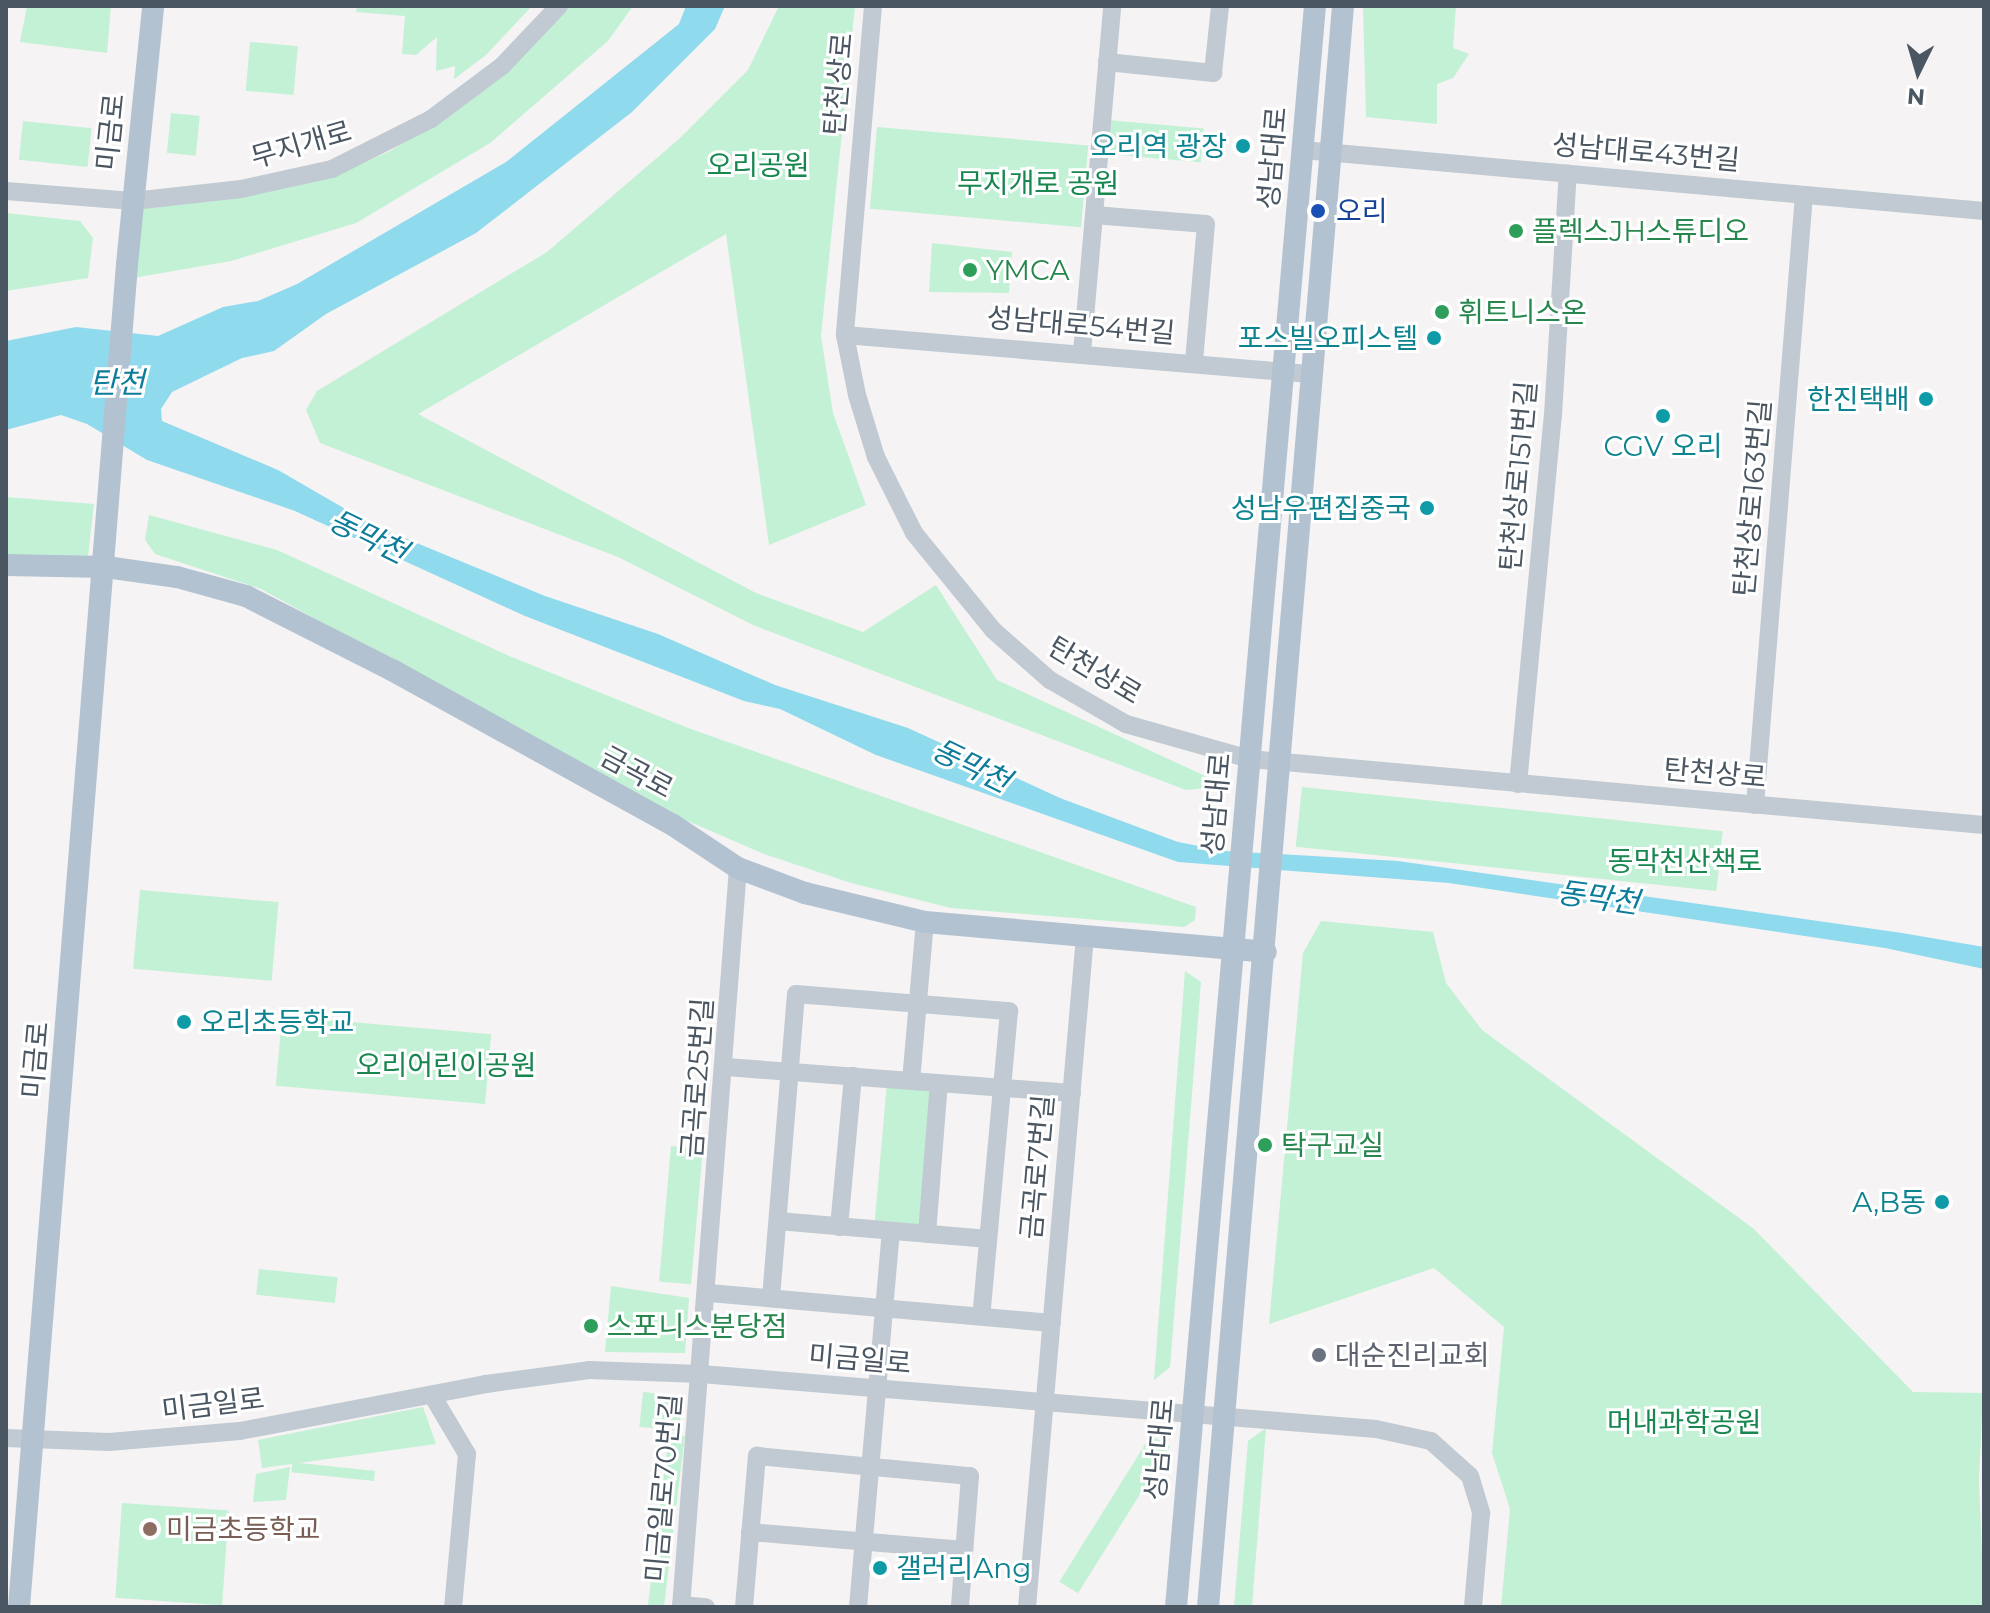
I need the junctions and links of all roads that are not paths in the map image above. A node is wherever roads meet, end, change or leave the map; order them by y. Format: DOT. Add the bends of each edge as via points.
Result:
graph roads {
  1 [pos="153,6"];
  2 [pos="559,6"];
  3 [pos="873,6"];
  4 [pos="1112,6"];
  5 [pos="1220,6"];
  6 [pos="1315,6"];
  7 [pos="1343,6"];
  8 [pos="1107,62"];
  9 [pos="1303,150"];
  10 [pos="1331,152"];
  11 [pos="1568,173"];
  12 [pos="6,191"];
  13 [pos="1804,195"];
  14 [pos="133,201"];
  15 [pos="1984,211"];
  16 [pos="1094,215"];
  17 [pos="845,335"];
  18 [pos="1082,352"];
  19 [pos="1194,362"];
  20 [pos="1284,371"];
  21 [pos="1312,374"];
  22 [pos="6,565"];
  23 [pos="106,567"];
  24 [pos="1250,759"];
  25 [pos="1280,762"];
  26 [pos="1518,784"];
  27 [pos="1755,805"];
  28 [pos="1984,825"];
  29 [pos="738,868"];
  30 [pos="925,922"];
  31 [pos="1085,936"];
  32 [pos="1232,949"];
  33 [pos="1266,952"];
  34 [pos="918,1004"];
  35 [pos="726,1067"];
  36 [pos="790,1072"];
  37 [pos="853,1076"];
  38 [pos="911,1081"];
  39 [pos="939,1083"];
  40 [pos="1001,1088"];
  41 [pos="1072,1093"];
  42 [pos="778,1221"];
  43 [pos="839,1227"];
  44 [pos="891,1231"];
  45 [pos="927,1234"];
  46 [pos="988,1239"];
  47 [pos="709,1293"];
  48 [pos="771,1298"];
  49 [pos="888,1308"];
  50 [pos="981,1316"];
  51 [pos="1052,1323"];
  52 [pos="701,1374"];
  53 [pos="877,1388"];
  54 [pos="432,1395"];
  55 [pos="1045,1403"];
  56 [pos="1192,1416"];
  57 [pos="1224,1419"];
  58 [pos="6,1438"];
  59 [pos="34,1440"];
  60 [pos="870,1466"];
  61 [pos="750,1532"];
  62 [pos="864,1541"];
  63 [pos="964,1550"];
  64 [pos="681,1606"];
  65 [pos="19,1607"];
  66 [pos="453,1607"];
  67 [pos="706,1607"];
  68 [pos="744,1607"];
  69 [pos="858,1607"];
  70 [pos="960,1607"];
  71 [pos="1027,1607"];
  72 [pos="1176,1607"];
  73 [pos="1208,1607"];
  74 [pos="1473,1607"];
  1 -- 14 [label="main road, 미금로"];
  2 -- 14 [label="street, 무지개로" via="502,66 431,119 369,155 286,181"];
  3 -- 17 [label="street, 탄천상로"];
  4 -- 8 [label="street"];
  5 -- 8 [label="street" via="1213,73"];
  6 -- 9 [label="main road, 성남대로"];
  7 -- 10 [label="main road, 성남대로"];
  8 -- 16 [label="street"];
  9 -- 10 [label="street, 성남대로43번길"];
  9 -- 20 [label="main road, 성남대로"];
  10 -- 11 [label="street, 성남대로43번길"];
  10 -- 21 [label="main road, 성남대로"];
  11 -- 13 [label="street, 성남대로43번길"];
  11 -- 26 [label="street, 탄천상로151번길" via="1553,415"];
  12 -- 14 [label="street, 무지개로"];
  13 -- 15 [label="street, 성남대로43번길"];
  13 -- 27 [label="street, 탄천상로163번길"];
  14 -- 23 [label="main road, 미금로"];
  16 -- 18 [label="street"];
  16 -- 19 [label="street" via="1206,224"];
  17 -- 18 [label="street, 성남대로54번길"];
  17 -- 24 [label="street, 탄천상로" via="869,438 898,507 944,575 993,630 1050,680 1107,717"];
  18 -- 19 [label="street, 성남대로54번길"];
  19 -- 20 [label="street, 성남대로54번길"];
  20 -- 21 [label="street, 성남대로54번길"];
  20 -- 24 [label="main road, 성남대로"];
  21 -- 25 [label="main road, 성남대로"];
  22 -- 23 [label="main road, 금곡로"];
  23 -- 29 [label="main road, 금곡로" via="177,577 246,596 673,825"];
  23 -- 59 [label="main road, 미금로"];
  24 -- 25 [label="street, 탄천상로"];
  24 -- 32 [label="main road, 성남대로"];
  25 -- 26 [label="street, 탄천상로"];
  25 -- 33 [label="main road, 성남대로"];
  26 -- 27 [label="street, 탄천상로"];
  27 -- 28 [label="street, 탄천상로"];
  29 -- 30 [label="main road, 금곡로" via="805,893"];
  29 -- 35 [label="street, 금곡로25번길"];
  30 -- 31 [label="main road, 금곡로"];
  30 -- 34 [label="street"];
  31 -- 32 [label="main road, 금곡로"];
  31 -- 41 [label="street, 금곡로7번길"];
  32 -- 33 [label="main road, 금곡로"];
  32 -- 56 [label="main road, 성남대로"];
  33 -- 57 [label="main road, 성남대로"];
  34 -- 36 [label="street" via="796,994"];
  34 -- 38 [label="street"];
  34 -- 40 [label="street" via="1009,1011"];
  35 -- 36 [label="street"];
  35 -- 47 [label="street, 금곡로25번길"];
  36 -- 37 [label="street"];
  36 -- 42 [label="street"];
  37 -- 38 [label="street"];
  37 -- 43 [label="street"];
  38 -- 39 [label="street"];
  39 -- 40 [label="street"];
  39 -- 45 [label="street"];
  40 -- 41 [label="street"];
  40 -- 46 [label="street"];
  41 -- 51 [label="street, 금곡로7번길"];
  42 -- 43 [label="street"];
  42 -- 48 [label="street"];
  43 -- 44 [label="street"];
  44 -- 45 [label="street"];
  44 -- 49 [label="street"];
  45 -- 46 [label="street"];
  46 -- 50 [label="street"];
  47 -- 48 [label="street"];
  47 -- 52 [label="street, 금곡로25번길"];
  48 -- 49 [label="street"];
  49 -- 50 [label="street"];
  49 -- 53 [label="street"];
  50 -- 51 [label="street"];
  51 -- 55 [label="street, 금곡로7번길"];
  52 -- 53 [label="street, 미금일로"];
  52 -- 54 [label="street, 미금일로" via="589,1370"];
  52 -- 64 [label="street, 미금일로70번길"];
  53 -- 55 [label="street, 미금일로"];
  53 -- 60 [label="street"];
  54 -- 59 [label="street, 미금일로" via="217,1434 109,1442"];
  54 -- 66 [label="street" via="467,1454"];
  55 -- 56 [label="street, 미금일로"];
  55 -- 71 [label="street, 금곡로7번길"];
  56 -- 57 [label="street, 미금일로"];
  56 -- 72 [label="main road, 성남대로"];
  57 -- 73 [label="main road, 성남대로"];
  57 -- 74 [label="street, 미금일로" via="1410,1433 1443,1448 1470,1476 1481,1513"];
  58 -- 59 [label="street, 미금일로"];
  59 -- 65 [label="main road, 미금로"];
  60 -- 61 [label="street" via="757,1456"];
  60 -- 62 [label="street"];
  60 -- 63 [label="street" via="970,1476"];
  61 -- 62 [label="street"];
  61 -- 68 [label="street"];
  62 -- 63 [label="street"];
  62 -- 69 [label="street"];
  63 -- 70 [label="street"];
  64 -- 67 [label="street"];
}
